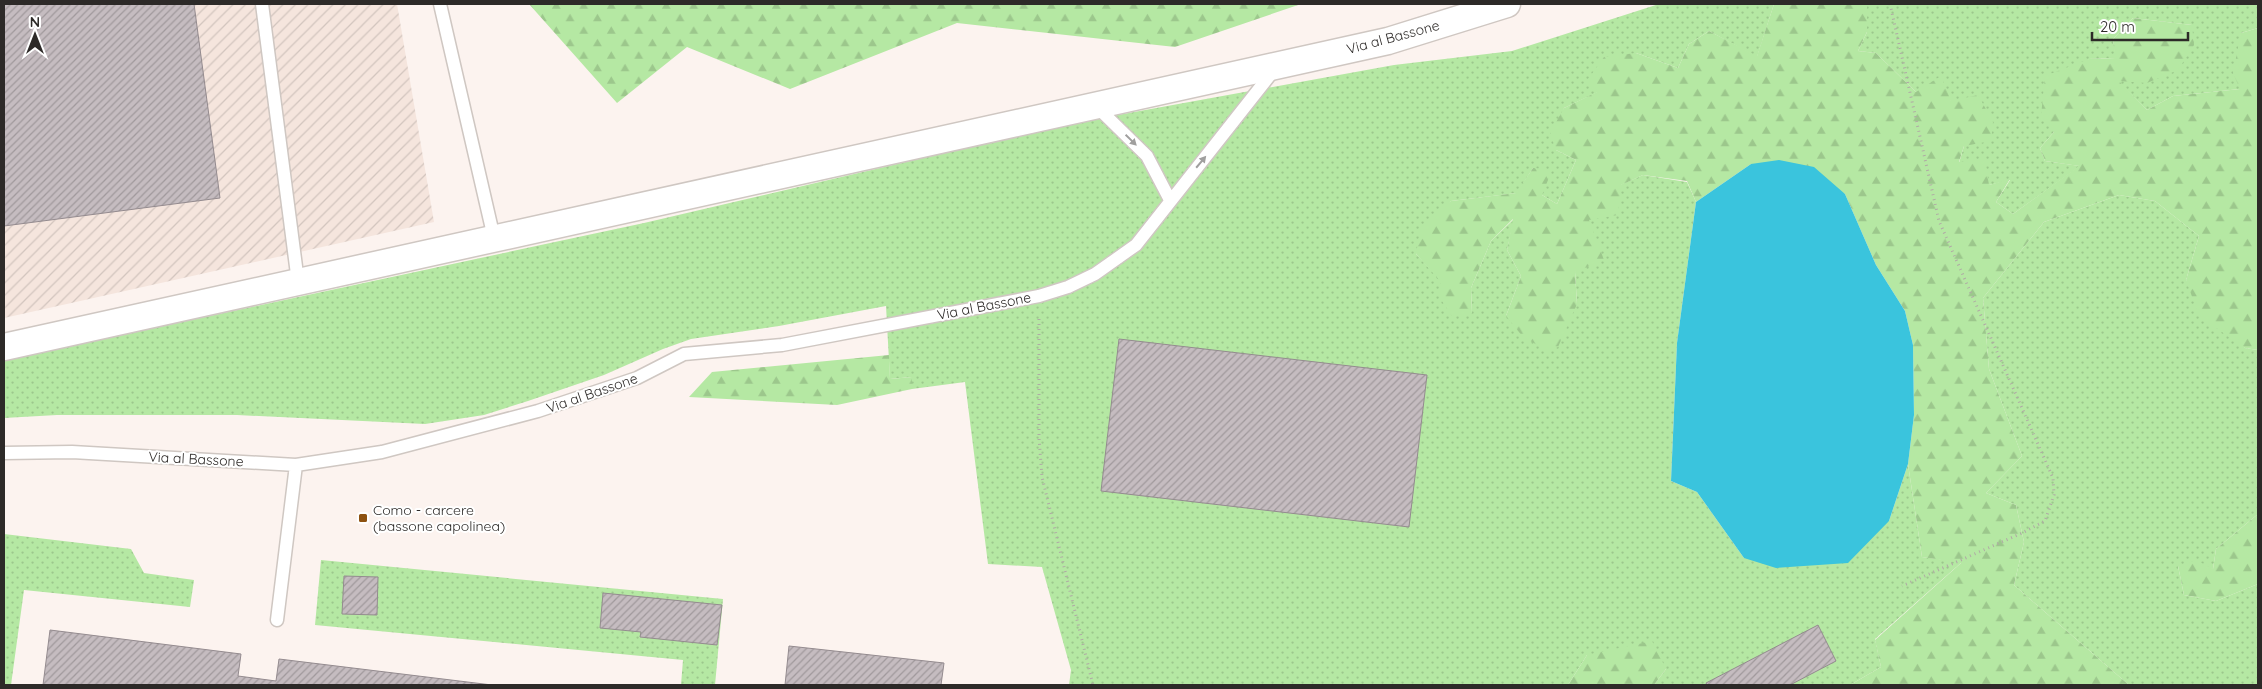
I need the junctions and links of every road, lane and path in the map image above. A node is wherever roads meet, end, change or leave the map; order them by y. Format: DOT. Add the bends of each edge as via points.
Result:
graph roads {
  1 [pos="262,4"];
  2 [pos="440,4"];
  3 [pos="1507,4"];
  4 [pos="1890,4"];
  5 [pos="1277,66"];
  6 [pos="1096,106"];
  7 [pos="1170,200"];
  8 [pos="494,238"];
  9 [pos="298,282"];
  10 [pos="1039,296"];
  11 [pos="4,347"];
  12 [pos="4,453"];
  13 [pos="296,465"];
  14 [pos="1902,586"];
  15 [pos="277,620"];
  16 [pos="1093,685"];
  1 -- 9 [label="lane"];
  2 -- 8 [label="lane"];
  3 -- 5 [label="street, Via al Bassone" via="1388,41"];
  4 -- 14 [label="path" via="1939,221 2052,478 2054,495 2045,520"];
  5 -- 6 [label="street, Via al Bassone"];
  7 -- 5 [label="lane, Via al Bassone, one-way"];
  6 -- 7 [label="lane, one-way" via="1147,156"];
  6 -- 8 [label="street, Via al Bassone"];
  7 -- 10 [label="lane, Via al Bassone" via="1136,245 1116,260 1068,287"];
  8 -- 9 [label="street, Via al Bassone"];
  9 -- 11 [label="street, Via al Bassone"];
  10 -- 13 [label="lane, Via al Bassone" via="782,345 684,354 637,378 538,411 382,452"];
  10 -- 16 [label="path" via="1042,476"];
  12 -- 13 [label="lane, Via al Bassone" via="72,452"];
  13 -- 15 [label="lane"];
}
